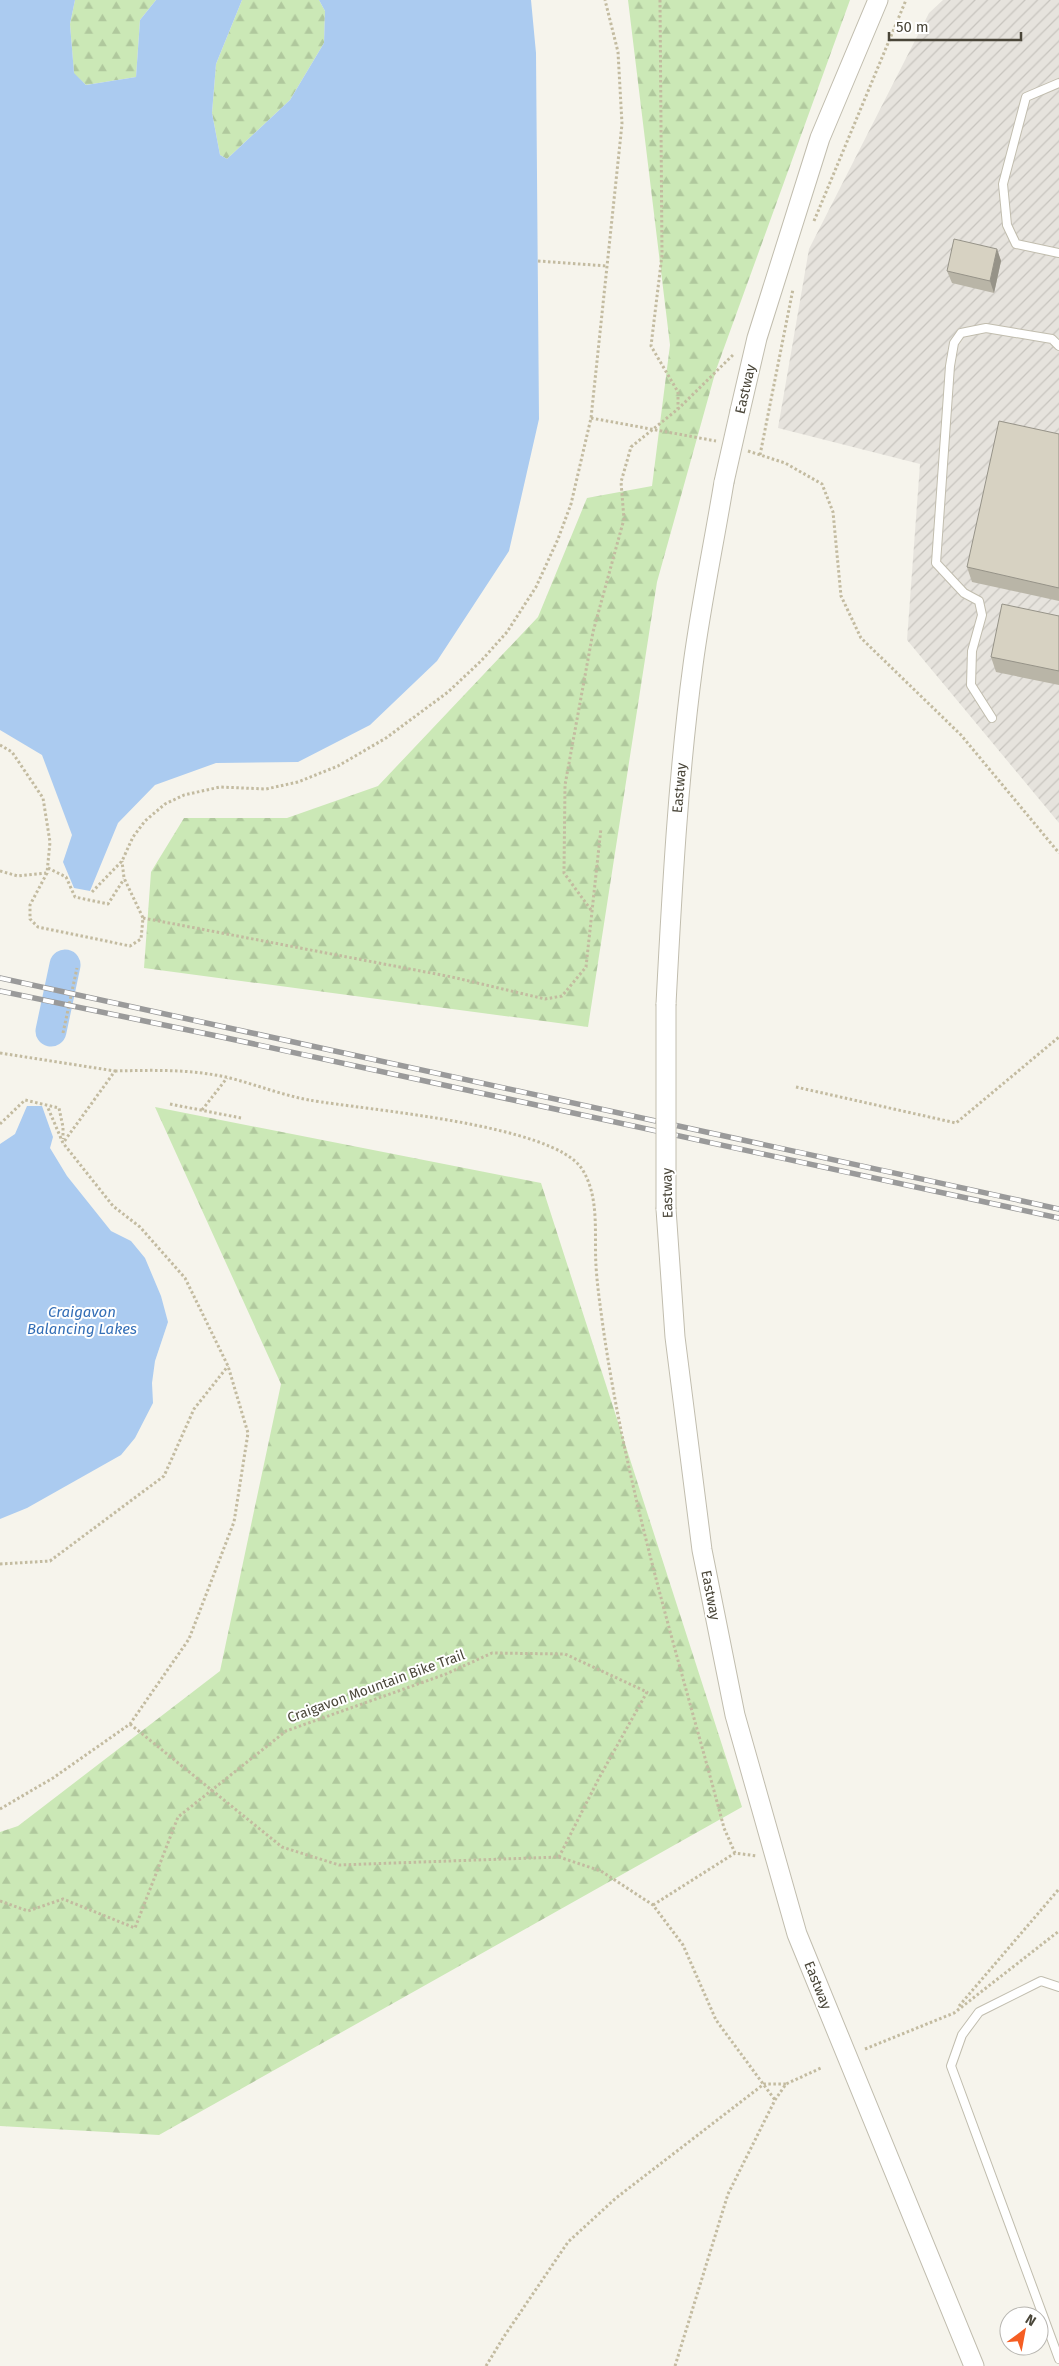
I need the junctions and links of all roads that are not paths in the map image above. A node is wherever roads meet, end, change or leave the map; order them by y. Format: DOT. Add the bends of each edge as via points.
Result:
graph roads {
  1 [pos="878,0"];
  2 [pos="1059,83"];
  3 [pos="1059,253"];
  4 [pos="1059,346"];
  5 [pos="992,718"];
  6 [pos="1059,1987"];
  7 [pos="1059,2360"];
  8 [pos="974,2366"];
  1 -- 8 [label="street, Eastway, bridge" via="820,138 757,338 724,482 693,663 674,839 666,1004 666,1209 675,1337 702,1550 735,1715 797,1934"];
  2 -- 3 [label="lane" via="1026,97 1003,184 1007,225 1016,244"];
  4 -- 5 [label="lane" via="1052,339 986,328 961,333 954,343 936,564 964,594 979,601 982,615 972,651 971,685"];
  6 -- 7 [label="lane" via="1041,1981 980,2012 962,2035 950,2066"];
}
